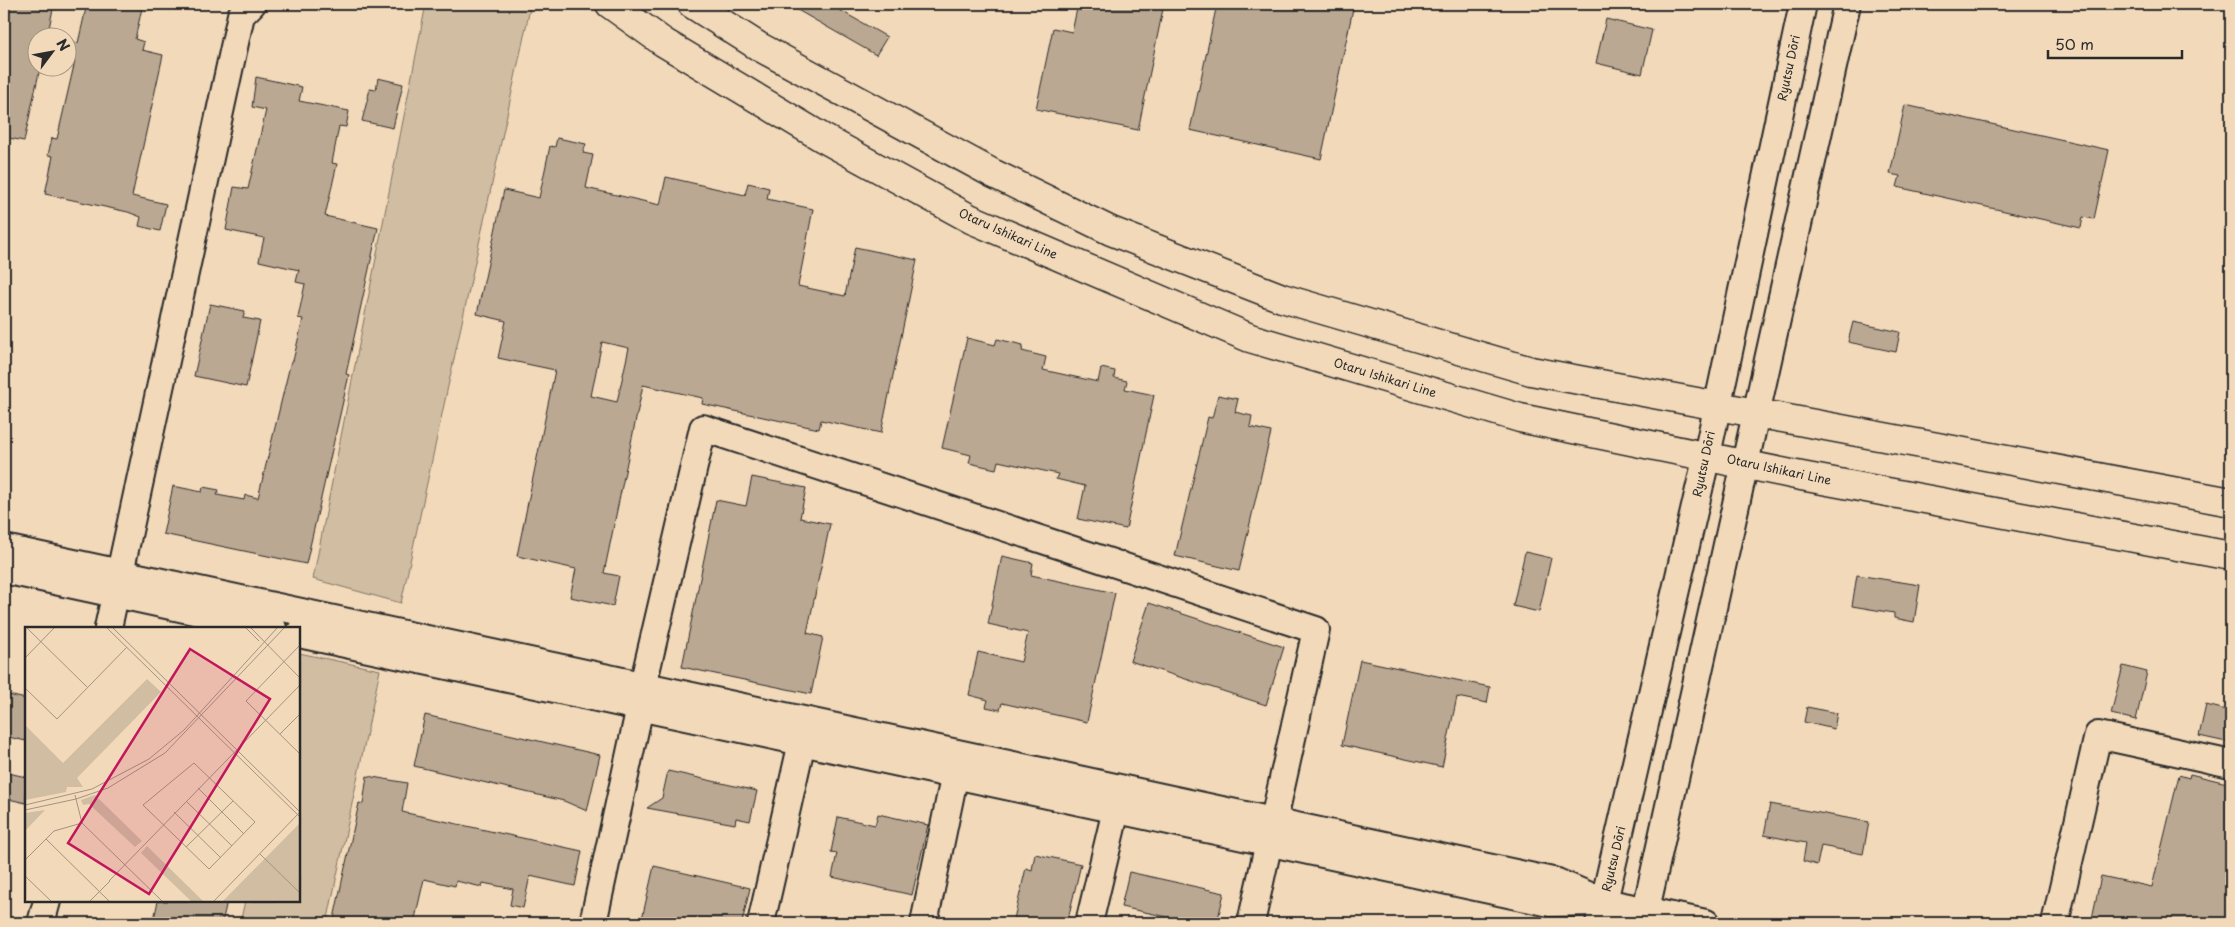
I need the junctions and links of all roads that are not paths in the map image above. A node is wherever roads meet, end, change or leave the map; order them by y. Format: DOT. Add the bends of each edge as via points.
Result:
graph roads {
  1 [pos="610,4"];
  2 [pos="692,4"];
  3 [pos="1803,4"];
  4 [pos="1847,4"];
  5 [pos="241,8"];
  6 [pos="1716,407"];
  7 [pos="1757,414"];
  8 [pos="1707,455"];
  9 [pos="1744,463"];
  10 [pos="2231,502"];
  11 [pos="4,548"];
  12 [pos="2231,556"];
  13 [pos="4,570"];
  14 [pos="118,584"];
  15 [pos="108,627"];
  16 [pos="269,627"];
  17 [pos="300,634"];
  18 [pos="641,696"];
  19 [pos="803,731"];
  20 [pos="957,764"];
  21 [pos="2231,764"];
  22 [pos="1119,799"];
  23 [pos="1271,832"];
  24 [pos="46,902"];
  25 [pos="1601,913"];
  26 [pos="1645,917"];
  27 [pos="41,923"];
  28 [pos="593,923"];
  29 [pos="761,923"];
  30 [pos="924,923"];
  31 [pos="1089,923"];
  32 [pos="1251,923"];
  33 [pos="1706,923"];
  34 [pos="2054,923"];
  1 -- 8 [label="main road, Otaru Ishikari Line" via="688,58 971,219 1250,338 1520,418"];
  2 -- 6 [label="main road" via="758,46 994,174 1111,230 1282,298 1531,371"];
  3 -- 6 [label="street, Ryutsu Dōri"];
  4 -- 7 [label="street"];
  5 -- 14 [label="street"];
  6 -- 7 [label="main road"];
  6 -- 8 [label="street, Ryutsu Dōri"];
  7 -- 9 [label="street"];
  7 -- 10 [label="main road"];
  8 -- 9 [label="main road, Otaru Ishikari Line"];
  8 -- 25 [label="street, Ryutsu Dōri"];
  9 -- 12 [label="main road, Otaru Ishikari Line"];
  9 -- 26 [label="street"];
  11 -- 14 [label="street"];
  13 -- 14 [label="street"];
  14 -- 15 [label="street"];
  14 -- 16 [label="street"];
  14 -- 18 [label="street"];
  17 -- 18 [label="street"];
  18 -- 19 [label="street"];
  18 -- 23 [label="street" via="703,428 1316,630"];
  18 -- 28 [label="street"];
  19 -- 20 [label="street"];
  19 -- 29 [label="street"];
  20 -- 22 [label="street"];
  20 -- 30 [label="street"];
  21 -- 34 [label="street" via="2098,735"];
  22 -- 23 [label="street"];
  22 -- 31 [label="street"];
  23 -- 25 [label="street" via="1557,882"];
  23 -- 32 [label="street"];
  24 -- 27 [label="street"];
  25 -- 26 [label="street"];
  26 -- 33 [label="street"];
}
